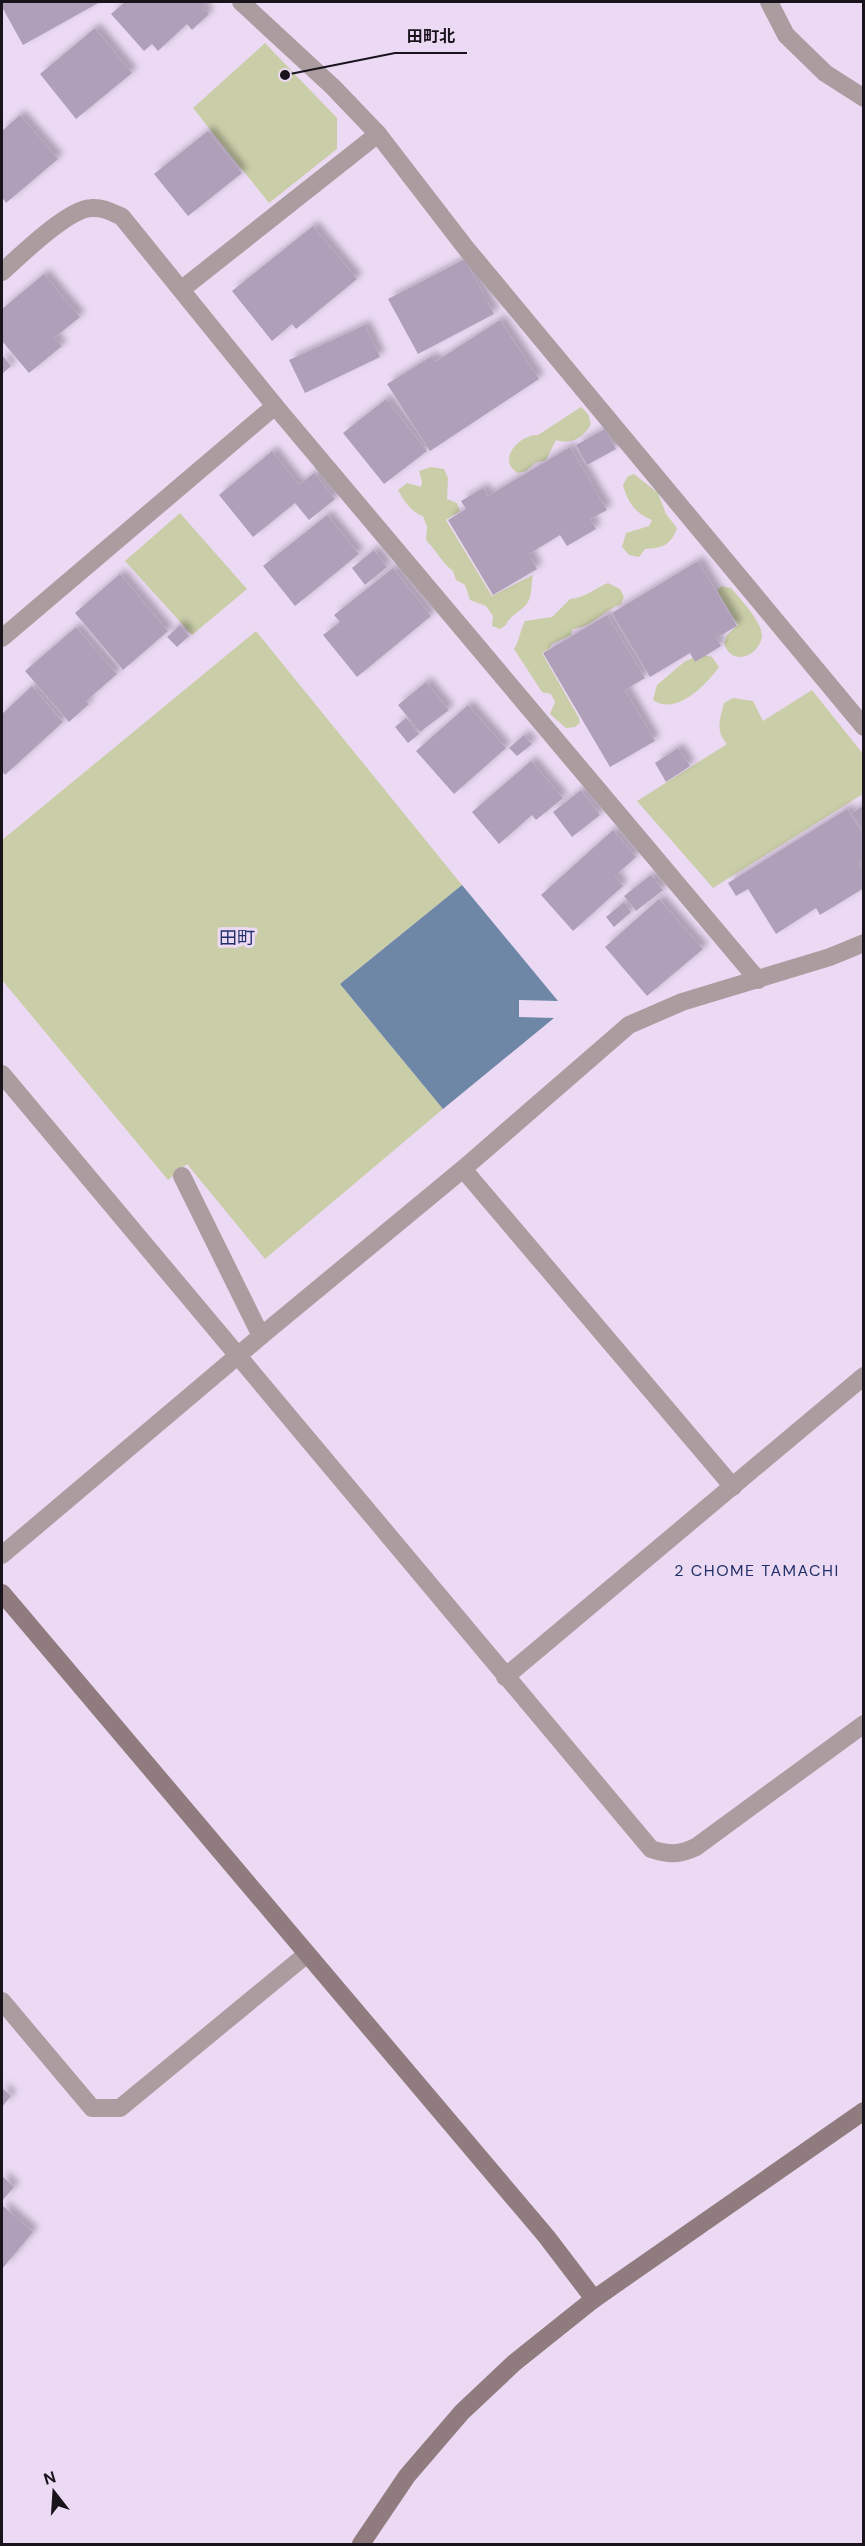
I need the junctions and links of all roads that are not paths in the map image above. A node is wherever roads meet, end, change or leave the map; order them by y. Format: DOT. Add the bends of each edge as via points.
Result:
graph roads {
  1 [pos="241,2"];
  2 [pos="769,2"];
  3 [pos="864,98"];
  4 [pos="378,134"];
  5 [pos="2,272"];
  6 [pos="182,289"];
  7 [pos="276,406"];
  8 [pos="2,638"];
  9 [pos="864,727"];
  10 [pos="864,943"];
  11 [pos="758,980"];
  12 [pos="2,1074"];
  13 [pos="464,1169"];
  14 [pos="182,1176"];
  15 [pos="261,1336"];
  16 [pos="237,1356"];
  17 [pos="864,1376"];
  18 [pos="733,1487"];
  19 [pos="2,1555"];
  20 [pos="2,1593"];
  21 [pos="505,1677"];
  22 [pos="864,1724"];
  23 [pos="307,1954"];
  24 [pos="2,2001"];
  25 [pos="864,2111"];
  26 [pos="594,2299"];
  27 [pos="361,2544"];
  1 -- 4 [label="street"];
  2 -- 3 [label="street" via="786,35 825,73"];
  4 -- 6 [label="street"];
  4 -- 9 [label="street" via="473,256"];
  5 -- 6 [label="street" via="73,213 104,208 122,217"];
  6 -- 7 [label="street"];
  7 -- 8 [label="street"];
  7 -- 11 [label="street"];
  10 -- 11 [label="street"];
  11 -- 13 [label="street" via="682,1002 629,1025"];
  12 -- 16 [label="street"];
  13 -- 15 [label="street"];
  13 -- 18 [label="street"];
  14 -- 15 [label="street"];
  15 -- 16 [label="street"];
  16 -- 19 [label="street"];
  16 -- 21 [label="street"];
  17 -- 18 [label="street"];
  18 -- 21 [label="street"];
  20 -- 23 [label="street"];
  21 -- 22 [label="street" via="651,1849 667,1855 696,1847"];
  23 -- 24 [label="street" via="120,2108 92,2108"];
  23 -- 26 [label="street" via="546,2236"];
  25 -- 26 [label="street"];
  26 -- 27 [label="street" via="514,2363 462,2412 407,2476"];
}
